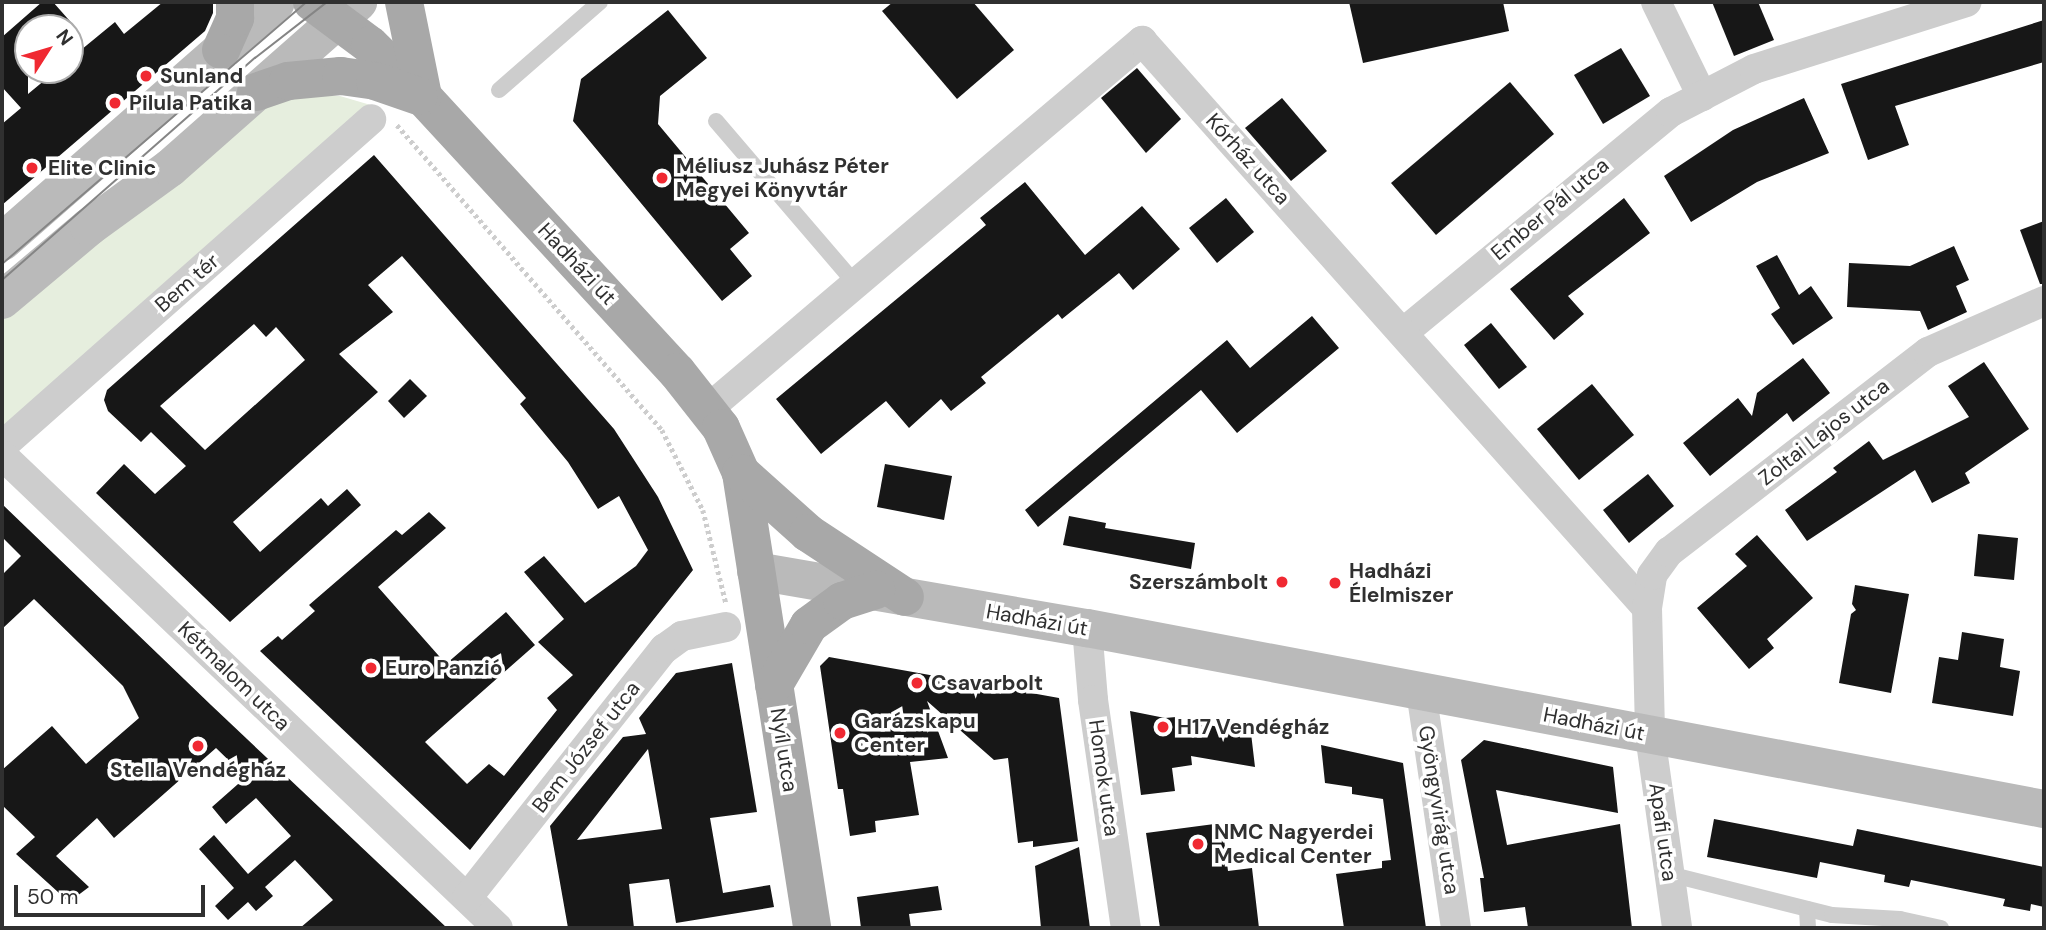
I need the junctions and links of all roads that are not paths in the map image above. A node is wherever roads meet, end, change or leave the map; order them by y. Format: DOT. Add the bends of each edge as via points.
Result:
graph roads {
  1 [pos="235,2"];
  2 [pos="276,2"];
  3 [pos="404,2"];
  4 [pos="600,2"];
  5 [pos="1656,2"];
  6 [pos="1967,2"];
  7 [pos="336,8"];
  8 [pos="221,50"];
  9 [pos="499,90"];
  10 [pos="256,92"];
  11 [pos="1703,96"];
  12 [pos="424,98"];
  13 [pos="380,117"];
  14 [pos="716,121"];
  15 [pos="2,242"];
  16 [pos="855,284"];
  17 [pos="2,300"];
  18 [pos="2044,301"];
  19 [pos="1404,332"];
  20 [pos="709,408"];
  21 [pos="2,446"];
  22 [pos="2,455"];
  23 [pos="741,474"];
  24 [pos="756,571"];
  25 [pos="890,593"];
  26 [pos="1647,608"];
  27 [pos="726,617"];
  28 [pos="1087,628"];
  29 [pos="774,685"];
  30 [pos="1421,691"];
  31 [pos="1650,735"];
  32 [pos="2044,809"];
  33 [pos="1669,874"];
  34 [pos="467,898"];
  35 [pos="1807,909"];
  36 [pos="1905,924"];
  37 [pos="498,928"];
  38 [pos="813,928"];
  39 [pos="1126,928"];
  40 [pos="1456,928"];
  41 [pos="1677,928"];
  42 [pos="1808,928"];
  43 [pos="1941,928"];
  1 -- 8 [label="main road" via="235,18"];
  2 -- 8 [label="street"];
  3 -- 12 [label="main road"];
  4 -- 9 [label="lane"];
  5 -- 11 [label="street"];
  6 -- 11 [label="street, Ember Pál utca" via="1754,69"];
  7 -- 10 [label="street"];
  7 -- 12 [label="main road, Hadházi út"];
  8 -- 15 [label="street"];
  10 -- 12 [label="main road" via="288,81 341,76 375,81"];
  10 -- 17 [label="street" via="170,168 89,227"];
  11 -- 19 [label="street, Ember Pál utca" via="1671,112 1605,163"];
  12 -- 20 [label="main road, Hadházi út"];
  13 -- 21 [label="street, Bem tér"];
  14 -- 16 [label="lane"];
  16 -- 19 [label="street, Kórház utca" via="1142,41"];
  16 -- 20 [label="street, Kórház utca"];
  18 -- 26 [label="street, Zoltai Lajos utca" via="1928,352 1670,552 1652,575"];
  19 -- 26 [label="street, Kórház utca"];
  20 -- 23 [label="main road, Hadházi út"];
  22 -- 34 [label="street, Kétmalom utca"];
  23 -- 24 [label="main road, Hadházi út"];
  23 -- 25 [label="main road" via="808,533"];
  24 -- 25 [label="street, Hadházi út"];
  24 -- 29 [label="main road, Nyíl utca"];
  25 -- 28 [label="street, Hadházi út"];
  25 -- 29 [label="main road" via="842,601 817,617 794,645"];
  26 -- 31 [label="street"];
  27 -- 34 [label="street, Bem József utca" via="668,645"];
  28 -- 30 [label="street, Hadházi út"];
  28 -- 39 [label="street, Homok utca"];
  29 -- 38 [label="main road, Nyíl utca"];
  30 -- 31 [label="street, Hadházi út"];
  30 -- 40 [label="street, Gyöngyvirág utca"];
  31 -- 32 [label="street, Hadházi út"];
  31 -- 33 [label="street, Apafi utca"];
  33 -- 35 [label="lane"];
  33 -- 41 [label="street, Apafi utca"];
  34 -- 37 [label="street, Kétmalom utca"];
  35 -- 36 [label="lane"];
  35 -- 42 [label="lane"];
  36 -- 43 [label="lane"];
}
